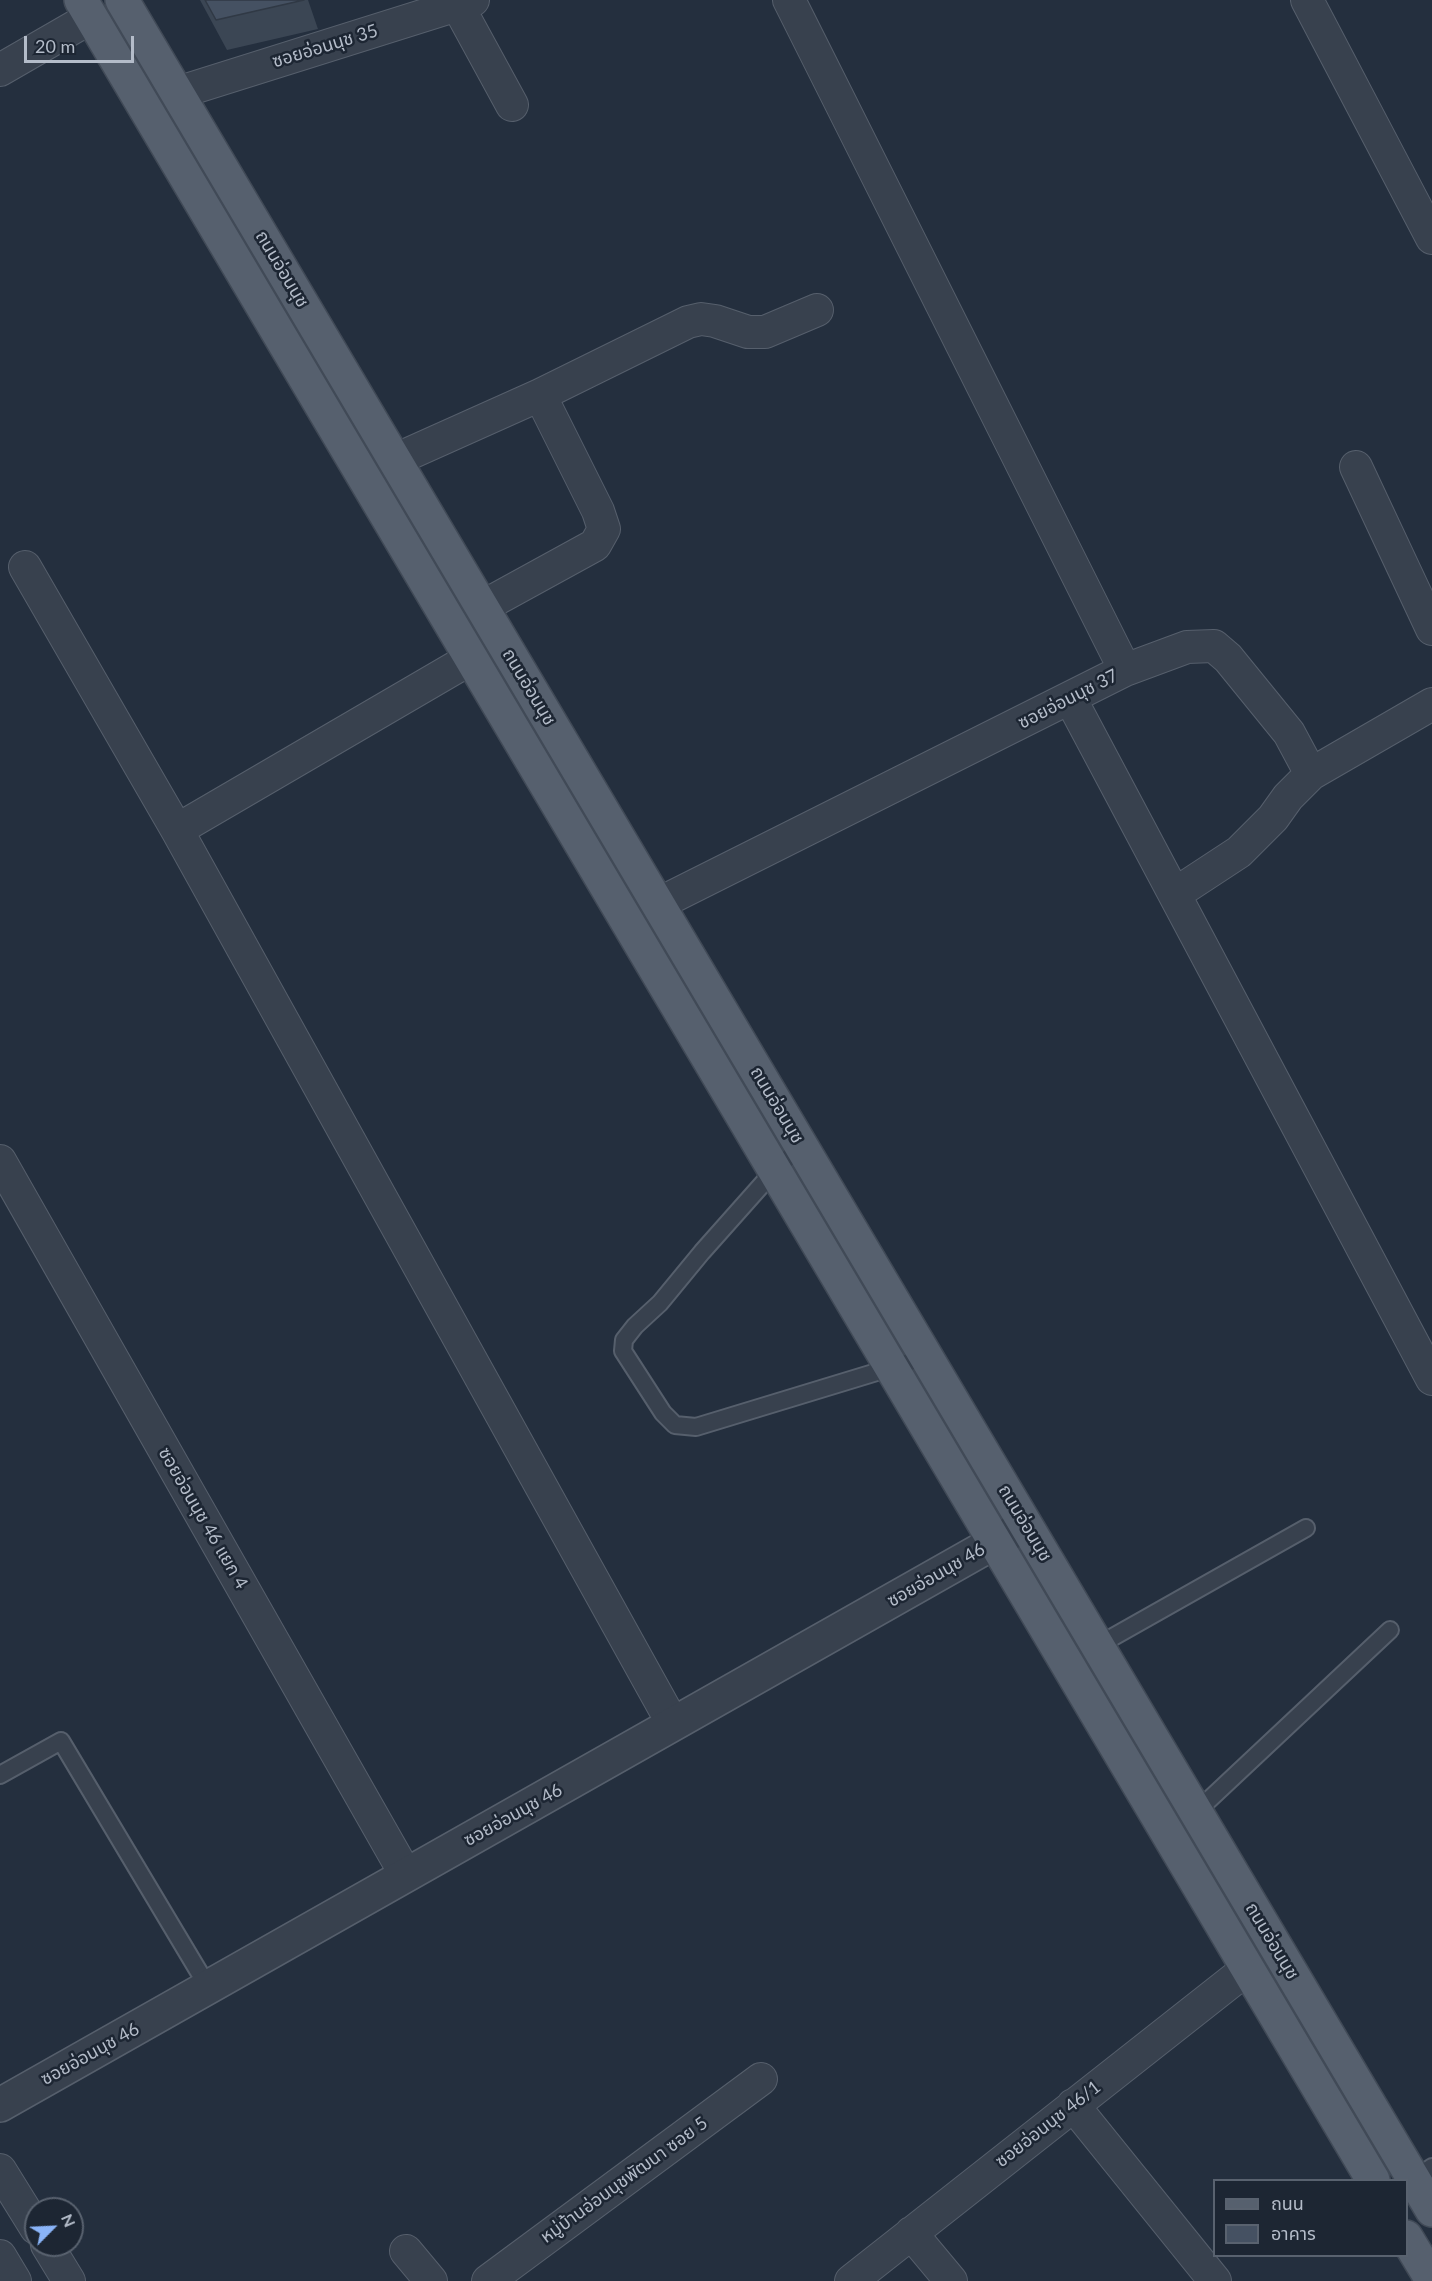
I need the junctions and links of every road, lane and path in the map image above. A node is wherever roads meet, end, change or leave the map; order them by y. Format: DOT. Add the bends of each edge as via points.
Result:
graph roads {
  1 [pos="122,0"];
  2 [pos="789,0"];
  3 [pos="1307,0"];
  4 [pos="466,3"];
  5 [pos="85,9"];
  6 [pos="0,70"];
  7 [pos="177,93"];
  8 [pos="512,105"];
  9 [pos="1432,238"];
  10 [pos="818,310"];
  11 [pos="540,395"];
  12 [pos="395,460"];
  13 [pos="1356,467"];
  14 [pos="25,567"];
  15 [pos="482,607"];
  16 [pos="1432,629"];
  17 [pos="470,659"];
  18 [pos="1125,670"];
  19 [pos="1070,698"];
  20 [pos="1432,704"];
  21 [pos="1311,774"];
  22 [pos="177,830"];
  23 [pos="1175,894"];
  24 [pos="658,904"];
  25 [pos="801,1146"];
  26 [pos="0,1161"];
  27 [pos="774,1171"];
  28 [pos="926,1357"];
  29 [pos="890,1367"];
  30 [pos="1432,1379"];
  31 [pos="1025,1525"];
  32 [pos="1306,1528"];
  33 [pos="994,1542"];
  34 [pos="1390,1630"];
  35 [pos="1097,1646"];
  36 [pos="673,1724"];
  37 [pos="0,1775"];
  38 [pos="1196,1812"];
  39 [pos="406,1875"];
  40 [pos="1277,1949"];
  41 [pos="1247,1969"];
  42 [pos="208,1987"];
  43 [pos="761,2079"];
  44 [pos="0,2104"];
  45 [pos="1073,2105"];
  46 [pos="0,2170"];
  47 [pos="1423,2173"];
  48 [pos="1372,2179"];
  49 [pos="24,2209"];
  50 [pos="1432,2210"];
  51 [pos="911,2233"];
  52 [pos="1408,2239"];
  53 [pos="406,2251"];
  54 [pos="0,2256"];
  55 [pos="54,2257"];
  56 [pos="1432,2280"];
  57 [pos="15,2281"];
  58 [pos="69,2281"];
  59 [pos="431,2281"];
  60 [pos="488,2281"];
  61 [pos="851,2281"];
  62 [pos="951,2281"];
  63 [pos="1215,2281"];
  1 -- 5 [label="main road"];
  1 -- 7 [label="main road, ถนนอ่อนนุช"];
  2 -- 18 [label="street"];
  3 -- 9 [label="street"];
  4 -- 7 [label="street, ซอยอ่อนนุช 35"];
  4 -- 8 [label="street"];
  5 -- 6 [label="street"];
  5 -- 17 [label="main road, ถนนอ่อนนุช"];
  7 -- 12 [label="main road, ถนนอ่อนนุช"];
  10 -- 11 [label="street" via="765,332 748,332 701,319 688,322"];
  11 -- 12 [label="street"];
  11 -- 15 [label="street" via="604,529 595,545"];
  12 -- 15 [label="main road, ถนนอ่อนนุช"];
  13 -- 16 [label="street"];
  14 -- 22 [label="street"];
  15 -- 24 [label="main road, ถนนอ่อนนุช"];
  17 -- 22 [label="street"];
  17 -- 27 [label="main road, ถนนอ่อนนุช"];
  18 -- 19 [label="street, ซอยอ่อนนุช 37"];
  18 -- 21 [label="street, ซอยอ่อนนุช 37" via="1187,647 1214,646 1289,733"];
  19 -- 23 [label="street"];
  19 -- 24 [label="street, ซอยอ่อนนุช 37"];
  20 -- 21 [label="street"];
  21 -- 23 [label="street" via="1239,852"];
  22 -- 36 [label="street"];
  23 -- 30 [label="street"];
  24 -- 25 [label="main road, ถนนอ่อนนุช"];
  25 -- 27 [label="lane"];
  25 -- 28 [label="main road, ถนนอ่อนนุช"];
  26 -- 39 [label="street, ซอยอ่อนนุช 46 แยก 4"];
  27 -- 29 [label="main road, ถนนอ่อนนุช"];
  27 -- 29 [label="lane" via="660,1303 635,1326 624,1340 623,1351 663,1413 675,1425 696,1427"];
  28 -- 29 [label="lane"];
  28 -- 31 [label="main road, ถนนอ่อนนุช"];
  29 -- 33 [label="main road, ถนนอ่อนนุช"];
  31 -- 33 [label="street, ซอยอ่อนนุช 46"];
  31 -- 35 [label="main road, ถนนอ่อนนุช"];
  32 -- 35 [label="lane"];
  33 -- 36 [label="street, ซอยอ่อนนุช 46"];
  33 -- 41 [label="main road, ถนนอ่อนนุช"];
  34 -- 38 [label="lane"];
  35 -- 38 [label="main road, ถนนอ่อนนุช"];
  36 -- 39 [label="street, ซอยอ่อนนุช 46"];
  37 -- 42 [label="lane" via="62,1742"];
  38 -- 40 [label="main road, ถนนอ่อนนุช"];
  39 -- 42 [label="street, ซอยอ่อนนุช 46"];
  40 -- 41 [label="main road"];
  40 -- 47 [label="main road, ถนนอ่อนนุช"];
  41 -- 45 [label="street, ซอยอ่อนนุช 46/1"];
  41 -- 48 [label="main road, ถนนอ่อนนุช"];
  42 -- 44 [label="street, ซอยอ่อนนุช 46"];
  43 -- 60 [label="street, หมู่บ้านอ่อนนุชพัฒนา ซอย 5"];
  45 -- 51 [label="street, ซอยอ่อนนุช 46/1"];
  45 -- 63 [label="street"];
  46 -- 49 [label="street"];
  47 -- 50 [label="main road, ถนนอ่อนนุช"];
  51 -- 61 [label="street, ซอยอ่อนนุช 46/1"];
  51 -- 62 [label="street"];
  52 -- 56 [label="main road"];
  53 -- 59 [label="street"];
  54 -- 57 [label="street"];
  55 -- 58 [label="street"];
}
